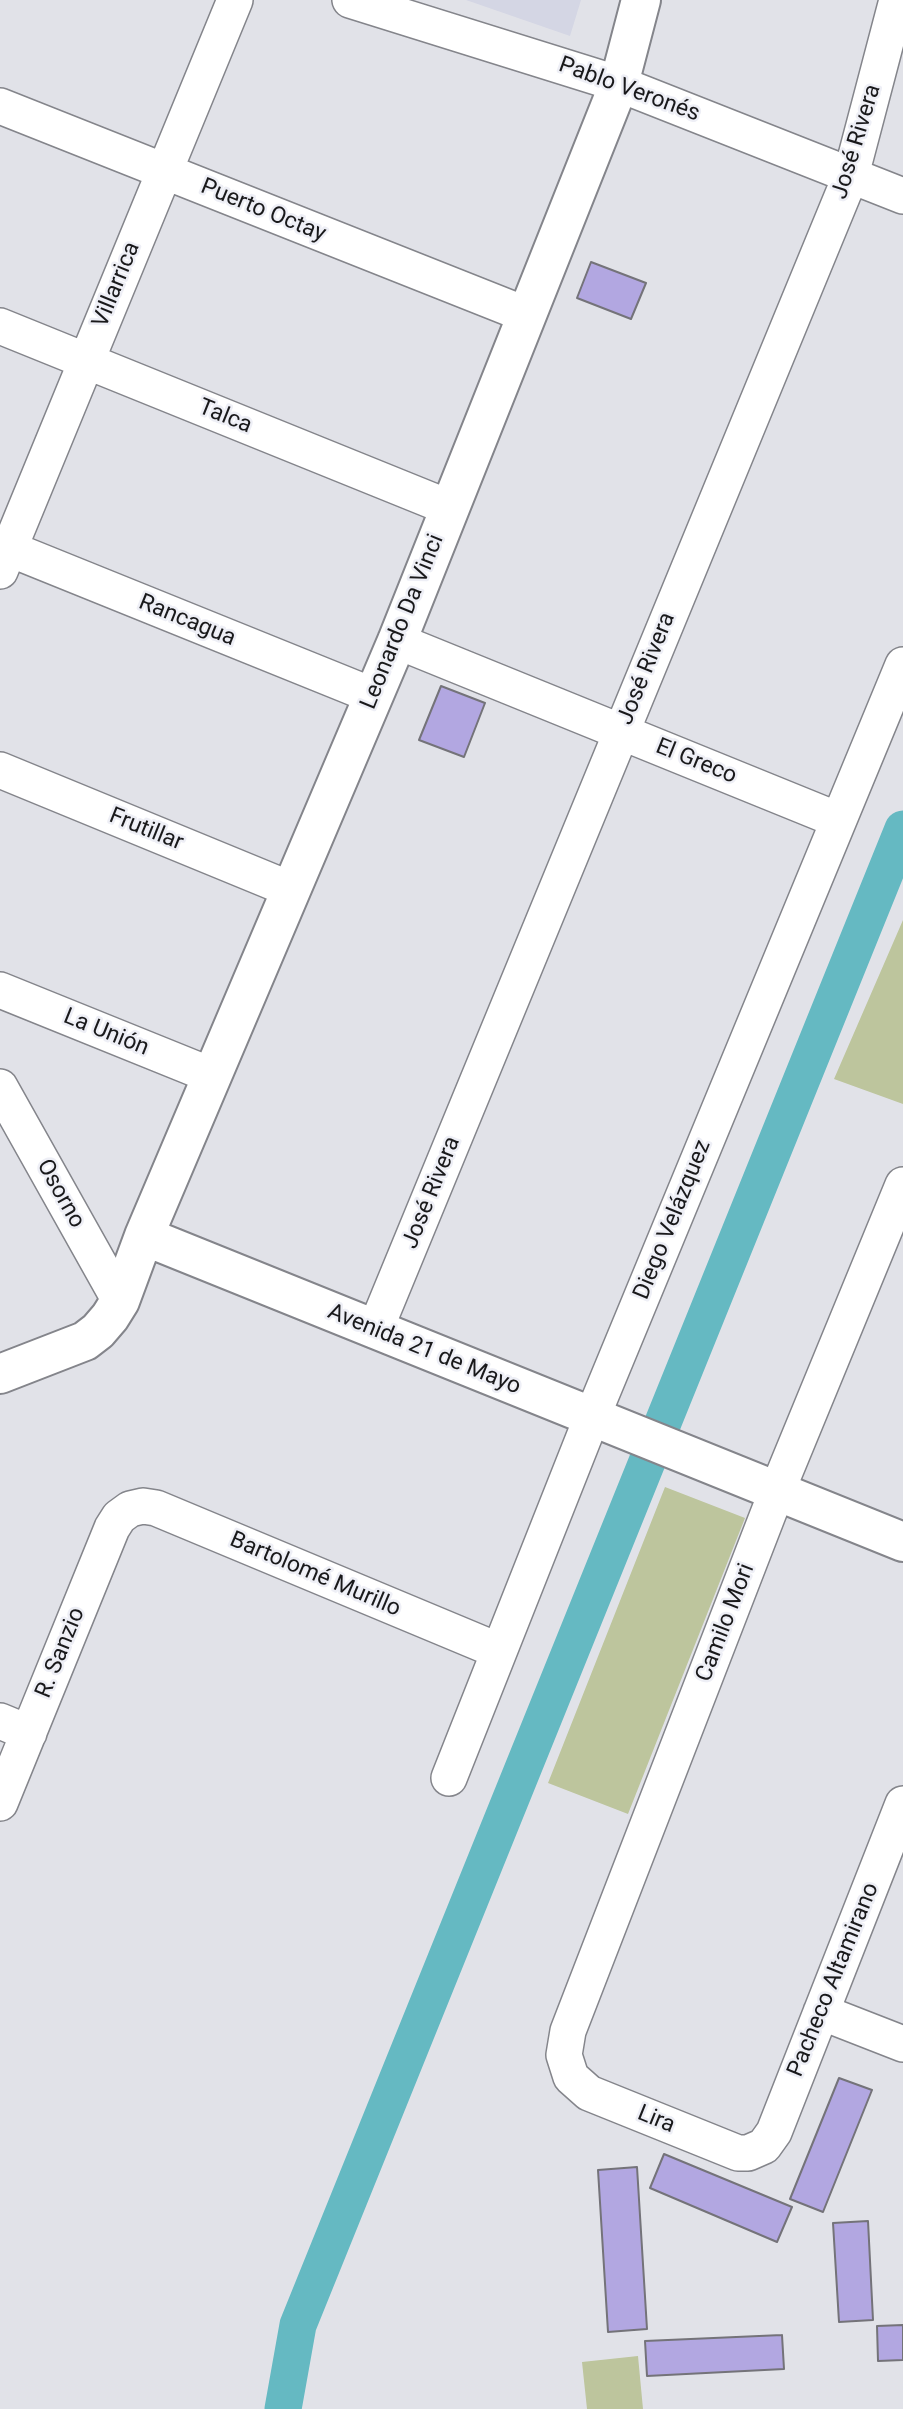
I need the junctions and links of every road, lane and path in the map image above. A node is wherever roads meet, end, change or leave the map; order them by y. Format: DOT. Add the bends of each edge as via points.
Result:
graph roads {
  1 [pos="235,0"];
  2 [pos="351,0"];
  3 [pos="641,0"];
  4 [pos="897,0"];
  5 [pos="619,84"];
  6 [pos="0,106"];
  7 [pos="164,172"];
  8 [pos="850,175"];
  9 [pos="903,196"];
  10 [pos="527,315"];
  11 [pos="0,326"];
  12 [pos="86,361"];
  13 [pos="450,508"];
  14 [pos="3,555"];
  15 [pos="397,641"];
  16 [pos="903,665"];
  17 [pos="373,696"];
  18 [pos="622,732"];
  19 [pos="0,770"];
  20 [pos="838,820"];
  21 [pos="292,890"];
  22 [pos="0,990"];
  23 [pos="213,1076"];
  24 [pos="0,1087"];
  25 [pos="903,1185"];
  26 [pos="144,1236"];
  27 [pos="120,1301"];
  28 [pos="375,1330"];
  29 [pos="0,1374"];
  30 [pos="606,1423"];
  31 [pos="777,1491"];
  32 [pos="130,1509"];
  33 [pos="903,1542"];
  34 [pos="499,1651"];
  35 [pos="14,1727"];
  36 [pos="449,1778"];
  37 [pos="0,1803"];
  38 [pos="903,1804"];
  39 [pos="821,2012"];
  40 [pos="903,2044"];
  41 [pos="566,2066"];
  42 [pos="757,2150"];
  1 -- 7 [label="street, Villarrica"];
  2 -- 5 [label="street, Pablo Veronés"];
  3 -- 5 [label="street, Leonardo Da Vinci"];
  4 -- 8 [label="street, José Rivera"];
  5 -- 8 [label="street, Pablo Veronés"];
  5 -- 10 [label="street, Leonardo Da Vinci"];
  6 -- 7 [label="street, Puerto Octay"];
  7 -- 10 [label="street, Puerto Octay"];
  7 -- 12 [label="street, Villarrica"];
  8 -- 9 [label="street, Pablo Veronés"];
  8 -- 18 [label="street, José Rivera"];
  10 -- 13 [label="street, Leonardo Da Vinci"];
  11 -- 12 [label="street, Talca"];
  12 -- 13 [label="street, Talca"];
  12 -- 14 [label="street, Villarrica"];
  13 -- 15 [label="street, Leonardo Da Vinci"];
  14 -- 17 [label="street, Rancagua"];
  15 -- 17 [label="street, Leonardo Da Vinci"];
  15 -- 18 [label="street, El Greco"];
  16 -- 20 [label="street, Diego Velázquez"];
  17 -- 21 [label="street, Leonardo Da Vinci"];
  18 -- 20 [label="street, El Greco"];
  18 -- 28 [label="street, José Rivera"];
  19 -- 21 [label="street, Frutillar"];
  20 -- 30 [label="street, Diego Velázquez"];
  21 -- 23 [label="street, Leonardo Da Vinci"];
  22 -- 23 [label="street, La Unión"];
  23 -- 26 [label="street, Leonardo Da Vinci"];
  24 -- 27 [label="street, Osorno"];
  25 -- 31 [label="street, Camilo Mori"];
  26 -- 27 [label="street"];
  26 -- 28 [label="street, Avenida 21 de Mayo"];
  27 -- 29 [label="street" via="85,1341"];
  28 -- 30 [label="street, Avenida 21 de Mayo"];
  30 -- 31 [label="street, Avenida 21 de Mayo"];
  30 -- 34 [label="street, Diego Velázquez"];
  31 -- 33 [label="street, Avenida 21 de Mayo"];
  31 -- 41 [label="street, Camilo Mori" via="568,2031"];
  32 -- 34 [label="street, Bartolomé Murillo" via="156,1508"];
  32 -- 35 [label="street, R. Sanzio" via="112,1528"];
  34 -- 36 [label="street, Diego Velázquez"];
  35 -- 37 [label="street, R. Sanzio"];
  38 -- 39 [label="street, Pacheco Altamirano"];
  39 -- 40 [label="street"];
  39 -- 42 [label="street, Pacheco Altamirano" via="770,2139"];
  41 -- 42 [label="street, Lira" via="589,2093 738,2153"];
}
